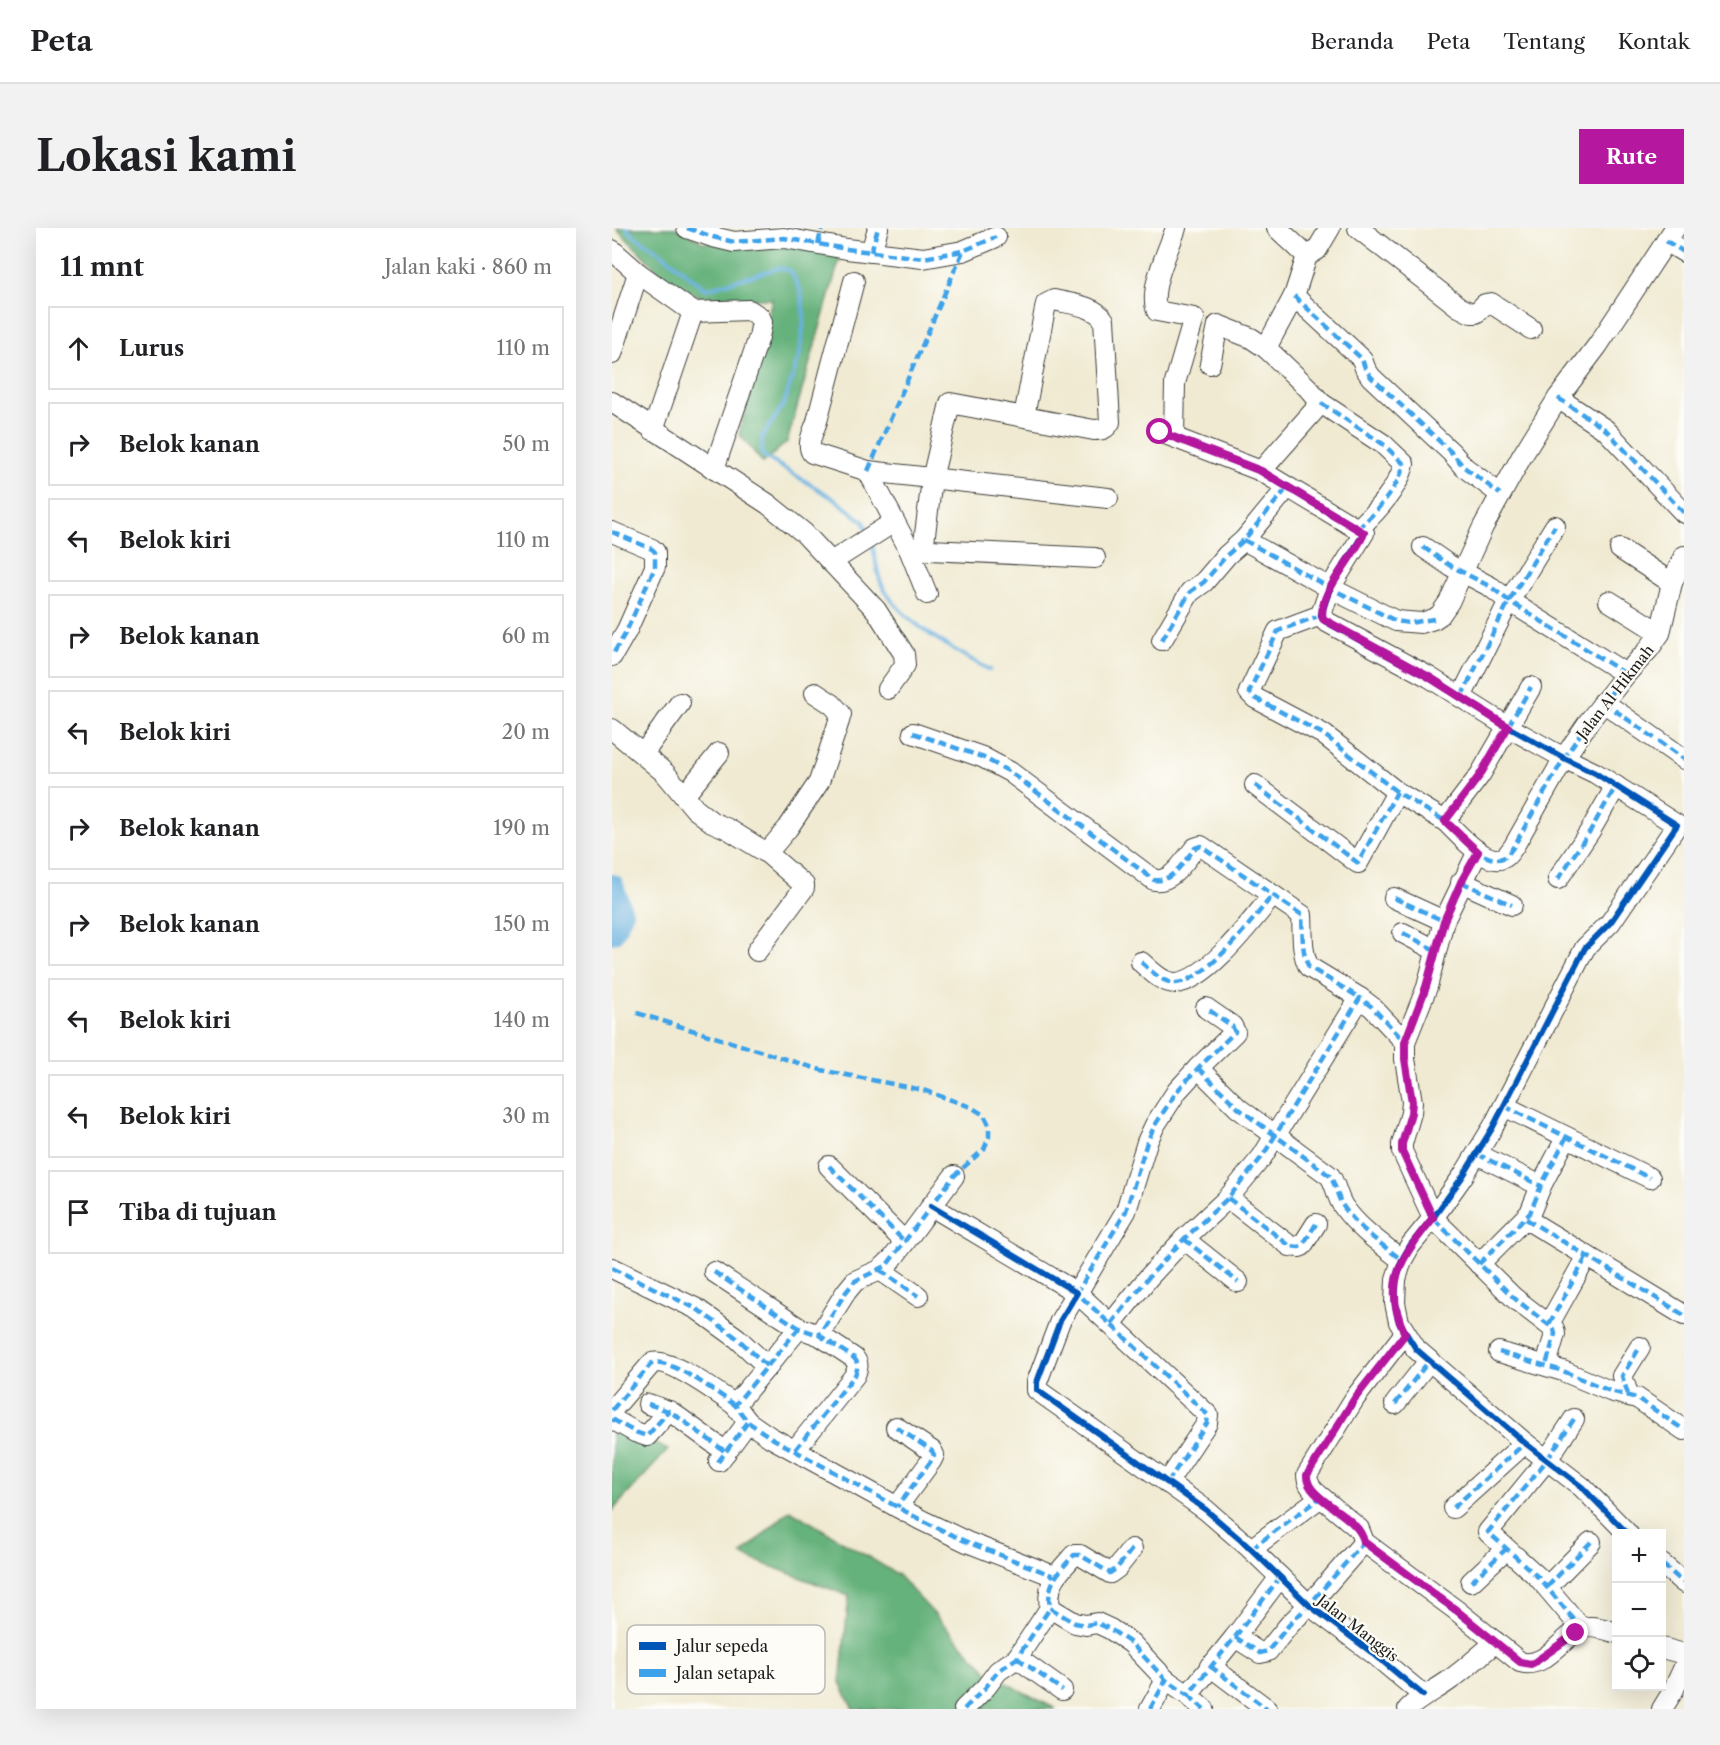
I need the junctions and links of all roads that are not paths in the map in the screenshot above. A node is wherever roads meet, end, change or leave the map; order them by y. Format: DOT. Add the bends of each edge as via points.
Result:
graph roads {
  1 [pos="687,228"];
  2 [pos="879,228"];
  3 [pos="1176,228"];
  4 [pos="1277,228"];
  5 [pos="1330,228"];
  6 [pos="1358,228"];
  7 [pos="1670,234"];
  8 [pos="820,236"];
  9 [pos="996,237"];
  10 [pos="612,250"];
  11 [pos="871,252"];
  12 [pos="1684,252"];
  13 [pos="1307,256"];
  14 [pos="638,273"];
  15 [pos="854,281"];
  16 [pos="1294,296"];
  17 [pos="693,312"];
  18 [pos="1531,329"];
  19 [pos="1266,348"];
  20 [pos="612,354"];
  21 [pos="1210,364"];
  22 [pos="1558,398"];
  23 [pos="612,402"];
  24 [pos="1322,403"];
  25 [pos="1024,416"];
  26 [pos="653,430"];
  27 [pos="714,469"];
  28 [pos="868,471"];
  29 [pos="1261,471"];
  30 [pos="932,479"];
  31 [pos="1287,488"];
  32 [pos="1500,494"];
  33 [pos="1108,498"];
  34 [pos="1684,513"];
  35 [pos="890,524"];
  36 [pos="1555,526"];
  37 [pos="1359,528"];
  38 [pos="612,532"];
  39 [pos="1244,540"];
  40 [pos="1423,547"];
  41 [pos="916,549"];
  42 [pos="1620,549"];
  43 [pos="1684,556"];
  44 [pos="1095,558"];
  45 [pos="835,560"];
  46 [pos="1463,573"];
  47 [pos="1672,583"];
  48 [pos="1330,588"];
  49 [pos="927,594"];
  50 [pos="1609,601"];
  51 [pos="1509,602"];
  52 [pos="1322,615"];
  53 [pos="1660,633"];
  54 [pos="1162,640"];
  55 [pos="612,656"];
  56 [pos="1626,674"];
  57 [pos="1532,687"];
  58 [pos="888,689"];
  59 [pos="815,693"];
  60 [pos="1461,697"];
  61 [pos="1603,702"];
  62 [pos="680,703"];
  63 [pos="1508,727"];
  64 [pos="612,729"];
  65 [pos="913,733"];
  66 [pos="719,753"];
  67 [pos="643,754"];
  68 [pos="1564,758"];
  69 [pos="1684,759"];
  70 [pos="1255,785"];
  71 [pos="1616,786"];
  72 [pos="1396,792"];
  73 [pos="684,796"];
  74 [pos="1445,821"];
  75 [pos="1680,827"];
  76 [pos="1478,852"];
  77 [pos="767,853"];
  78 [pos="1558,879"];
  79 [pos="1461,882"];
  80 [pos="1272,896"];
  81 [pos="1394,898"];
  82 [pos="1512,904"];
  83 [pos="1444,921"];
  84 [pos="1403,933"];
  85 [pos="1436,950"];
  86 [pos="757,951"];
  87 [pos="1141,962"];
  88 [pos="1360,998"];
  89 [pos="1206,1008"];
  90 [pos="1405,1042"];
  91 [pos="1198,1068"];
  92 [pos="1504,1106"];
  93 [pos="1276,1136"];
  94 [pos="1566,1138"];
  95 [pos="1477,1154"];
  96 [pos="829,1166"];
  97 [pos="954,1176"];
  98 [pos="1650,1178"];
  99 [pos="1540,1186"];
  100 [pos="1228,1198"];
  101 [pos="931,1206"];
  102 [pos="1433,1218"];
  103 [pos="1526,1218"];
  104 [pos="1316,1224"];
  105 [pos="1184,1239"];
  106 [pos="905,1242"];
  107 [pos="1587,1256"];
  108 [pos="1402,1260"];
  109 [pos="1479,1264"];
  110 [pos="612,1268"];
  111 [pos="880,1270"];
  112 [pos="714,1272"];
  113 [pos="1238,1282"];
  114 [pos="1077,1293"];
  115 [pos="918,1296"];
  116 [pos="1684,1315"];
  117 [pos="1111,1324"];
  118 [pos="1549,1324"];
  119 [pos="799,1328"];
  120 [pos="1405,1334"];
  121 [pos="819,1335"];
  122 [pos="1641,1347"];
  123 [pos="1499,1352"];
  124 [pos="1429,1361"];
  125 [pos="1546,1365"];
  126 [pos="768,1367"];
  127 [pos="1628,1394"];
  128 [pos="648,1404"];
  129 [pos="1395,1404"];
  130 [pos="735,1405"];
  131 [pos="612,1410"];
  132 [pos="669,1411"];
  133 [pos="612,1419"];
  134 [pos="1574,1419"];
  135 [pos="748,1422"];
  136 [pos="896,1427"];
  137 [pos="1684,1430"];
  138 [pos="1525,1443"];
  139 [pos="795,1450"];
  140 [pos="1547,1460"];
  141 [pos="1167,1483"];
  142 [pos="1321,1497"];
  143 [pos="897,1507"];
  144 [pos="1453,1508"];
  145 [pos="1625,1529"];
  146 [pos="1364,1542"];
  147 [pos="1591,1542"];
  148 [pos="1132,1549"];
  149 [pos="1251,1549"];
  150 [pos="1506,1549"];
  151 [pos="1666,1567"];
  152 [pos="1054,1576"];
  153 [pos="1280,1577"];
  154 [pos="1471,1582"];
  155 [pos="1684,1583"];
  156 [pos="1547,1587"];
  157 [pos="1309,1605"];
  158 [pos="1050,1608"];
  159 [pos="1582,1629"];
  160 [pos="1612,1632"];
  161 [pos="1234,1637"];
  162 [pos="1496,1642"];
  163 [pos="1666,1649"];
  164 [pos="1684,1654"];
  165 [pos="1017,1658"];
  166 [pos="1210,1666"];
  167 [pos="1684,1667"];
  168 [pos="1166,1680"];
  169 [pos="1062,1690"];
  170 [pos="1188,1695"];
  171 [pos="1423,1695"];
  172 [pos="964,1709"];
  173 [pos="1150,1709"];
  174 [pos="1204,1709"];
  175 [pos="1267,1709"];
  176 [pos="1408,1709"];
  177 [pos="1662,1709"];
  1 -- 8 [label="street" via="734,242"];
  2 -- 11 [label="street"];
  3 -- 29 [label="street" via="1157,283 1157,311 1194,318 1175,383 1167,434"];
  4 -- 13 [label="street"];
  5 -- 13 [label="street" via="1317,250"];
  6 -- 18 [label="street" via="1459,307 1476,313 1491,303"];
  7 -- 12 [label="street"];
  7 -- 22 [label="street"];
  8 -- 11 [label="street"];
  9 -- 11 [label="street" via="963,250 923,258"];
  10 -- 14 [label="street"];
  13 -- 16 [label="street"];
  14 -- 17 [label="street"];
  14 -- 20 [label="street"];
  15 -- 28 [label="street" via="809,449 827,459"];
  16 -- 19 [label="street"];
  16 -- 32 [label="street" via="1362,358 1371,377 1464,467"];
  17 -- 26 [label="street"];
  17 -- 27 [label="street" via="749,310 762,322"];
  19 -- 21 [label="street" via="1218,325"];
  19 -- 24 [label="street"];
  22 -- 32 [label="street"];
  22 -- 34 [label="street" via="1606,430"];
  23 -- 26 [label="street"];
  24 -- 29 [label="street"];
  24 -- 37 [label="street" via="1383,444 1404,464 1377,511"];
  25 -- 25 [label="street" via="1046,304 1054,300 1100,314 1104,320 1110,422 1105,429"];
  25 -- 30 [label="street" via="950,403"];
  26 -- 27 [label="street"];
  27 -- 45 [label="street" via="768,504"];
  28 -- 30 [label="street"];
  28 -- 35 [label="street"];
  29 -- 31 [label="street"];
  30 -- 33 [label="street"];
  30 -- 41 [label="street"];
  31 -- 37 [label="street"];
  31 -- 39 [label="street"];
  32 -- 46 [label="street"];
  35 -- 41 [label="street"];
  35 -- 45 [label="street"];
  36 -- 51 [label="street"];
  37 -- 48 [label="street" via="1364,535"];
  38 -- 55 [label="street" via="655,552 655,567"];
  39 -- 48 [label="street"];
  39 -- 54 [label="street" via="1190,592"];
  40 -- 46 [label="street"];
  41 -- 44 [label="street"];
  41 -- 49 [label="street" via="916,570"];
  42 -- 47 [label="street"];
  43 -- 47 [label="street, Jalan Al Hikmah"];
  45 -- 58 [label="street" via="876,610 904,654 905,665"];
  46 -- 48 [label="street" via="1440,615 1421,622 1396,621"];
  46 -- 51 [label="street" via="1491,587"];
  47 -- 53 [label="street, Jalan Al Hikmah"];
  48 -- 52 [label="street"];
  50 -- 53 [label="street"];
  51 -- 56 [label="street"];
  51 -- 60 [label="street"];
  52 -- 60 [label="street" via="1325,621"];
  52 -- 72 [label="street" via="1278,631 1249,692 1323,734"];
  53 -- 56 [label="street, Jalan Al Hikmah"];
  56 -- 61 [label="street, Jalan Al Hikmah"];
  57 -- 63 [label="street"];
  59 -- 77 [label="street" via="837,708 841,714 839,721 819,782"];
  60 -- 63 [label="street"];
  61 -- 68 [label="street, Jalan Al Hikmah"];
  61 -- 69 [label="street"];
  62 -- 67 [label="street"];
  63 -- 68 [label="street"];
  63 -- 74 [label="street" via="1480,775"];
  64 -- 67 [label="street"];
  65 -- 80 [label="street" via="982,757 1010,772 1154,880 1169,877 1195,848 1202,846"];
  66 -- 73 [label="street"];
  67 -- 73 [label="street"];
  68 -- 71 [label="street"];
  68 -- 76 [label="street, Jalan Al Hikmah" via="1506,857 1498,860"];
  70 -- 72 [label="street" via="1358,863"];
  71 -- 75 [label="street"];
  71 -- 78 [label="street"];
  72 -- 74 [label="street"];
  73 -- 77 [label="street" via="712,822"];
  74 -- 76 [label="street"];
  75 -- 92 [label="street" via="1610,923 1585,948"];
  76 -- 79 [label="street"];
  77 -- 86 [label="street" via="804,888"];
  79 -- 82 [label="street"];
  79 -- 83 [label="street"];
  80 -- 87 [label="street" via="1229,946 1196,976 1185,981 1162,980"];
  80 -- 88 [label="street" via="1302,915 1309,967"];
  81 -- 83 [label="street"];
  83 -- 85 [label="street"];
  84 -- 85 [label="street"];
  85 -- 90 [label="street"];
  88 -- 90 [label="street"];
  88 -- 93 [label="street"];
  89 -- 91 [label="street" via="1235,1032"];
  90 -- 102 [label="street" via="1412,1102 1402,1151"];
  91 -- 93 [label="street" via="1238,1108"];
  91 -- 114 [label="street" via="1155,1125 1126,1211"];
  92 -- 94 [label="street"];
  92 -- 95 [label="street"];
  93 -- 100 [label="street"];
  93 -- 108 [label="street" via="1330,1176 1341,1204 1353,1218"];
  94 -- 98 [label="street"];
  94 -- 99 [label="street"];
  95 -- 99 [label="street"];
  95 -- 102 [label="street"];
  96 -- 106 [label="street"];
  97 -- 101 [label="street"];
  99 -- 103 [label="street"];
  100 -- 104 [label="street" via="1290,1246 1302,1246"];
  100 -- 105 [label="street"];
  101 -- 106 [label="street"];
  101 -- 114 [label="street"];
  102 -- 108 [label="street"];
  102 -- 109 [label="street"];
  103 -- 107 [label="street"];
  103 -- 109 [label="street"];
  105 -- 113 [label="street"];
  105 -- 117 [label="street"];
  106 -- 111 [label="street"];
  107 -- 116 [label="street"];
  107 -- 118 [label="street"];
  108 -- 120 [label="street" via="1395,1303"];
  109 -- 118 [label="street" via="1514,1298"];
  110 -- 126 [label="street" via="697,1309"];
  111 -- 115 [label="street"];
  111 -- 121 [label="street" via="855,1281"];
  112 -- 119 [label="street"];
  114 -- 117 [label="street"];
  114 -- 141 [label="street, Jalan Manggis" via="1060,1321 1037,1390"];
  117 -- 141 [label="street" via="1208,1415 1207,1423"];
  118 -- 125 [label="street" via="1555,1334"];
  119 -- 121 [label="street"];
  119 -- 126 [label="street"];
  120 -- 124 [label="street"];
  120 -- 142 [label="street" via="1355,1398 1307,1475 1310,1486"];
  121 -- 139 [label="street" via="854,1358 858,1368"];
  122 -- 127 [label="street" via="1622,1376"];
  123 -- 125 [label="street"];
  124 -- 129 [label="street"];
  124 -- 138 [label="street"];
  125 -- 127 [label="street" via="1610,1391"];
  126 -- 130 [label="street"];
  127 -- 137 [label="street"];
  128 -- 132 [label="street"];
  130 -- 131 [label="street" via="658,1361 652,1363"];
  130 -- 135 [label="street"];
  132 -- 133 [label="street" via="647,1436"];
  132 -- 135 [label="street" via="722,1457"];
  134 -- 140 [label="street"];
  135 -- 139 [label="street"];
  136 -- 143 [label="street" via="934,1455"];
  138 -- 140 [label="street"];
  138 -- 144 [label="street"];
  139 -- 143 [label="street"];
  140 -- 145 [label="street"];
  140 -- 150 [label="street" via="1489,1530"];
  141 -- 149 [label="street, Jalan Manggis"];
  142 -- 146 [label="street" via="1359,1529"];
  142 -- 149 [label="street"];
  143 -- 152 [label="street" via="945,1532"];
  146 -- 157 [label="street"];
  146 -- 162 [label="street"];
  147 -- 156 [label="street"];
  148 -- 152 [label="street" via="1110,1573 1077,1555"];
  149 -- 153 [label="street, Jalan Manggis"];
  150 -- 154 [label="street"];
  150 -- 156 [label="street"];
  151 -- 155 [label="street"];
  152 -- 158 [label="street"];
  153 -- 157 [label="street, Jalan Manggis"];
  153 -- 161 [label="street"];
  156 -- 159 [label="street"];
  157 -- 161 [label="street" via="1264,1653"];
  157 -- 171 [label="street, Jalan Manggis"];
  158 -- 165 [label="street"];
  158 -- 168 [label="street" via="1075,1623 1097,1623 1110,1629 1131,1643"];
  159 -- 160 [label="street"];
  159 -- 162 [label="street" via="1531,1664 1520,1662"];
  161 -- 166 [label="street"];
  162 -- 171 [label="street" via="1455,1677"];
  163 -- 164 [label="street"];
  165 -- 169 [label="street"];
  165 -- 172 [label="street" via="998,1671"];
  166 -- 170 [label="street"];
  166 -- 175 [label="street"];
  167 -- 177 [label="street"];
  168 -- 170 [label="street"];
  168 -- 173 [label="street"];
  170 -- 174 [label="street"];
  171 -- 176 [label="street"];
}
